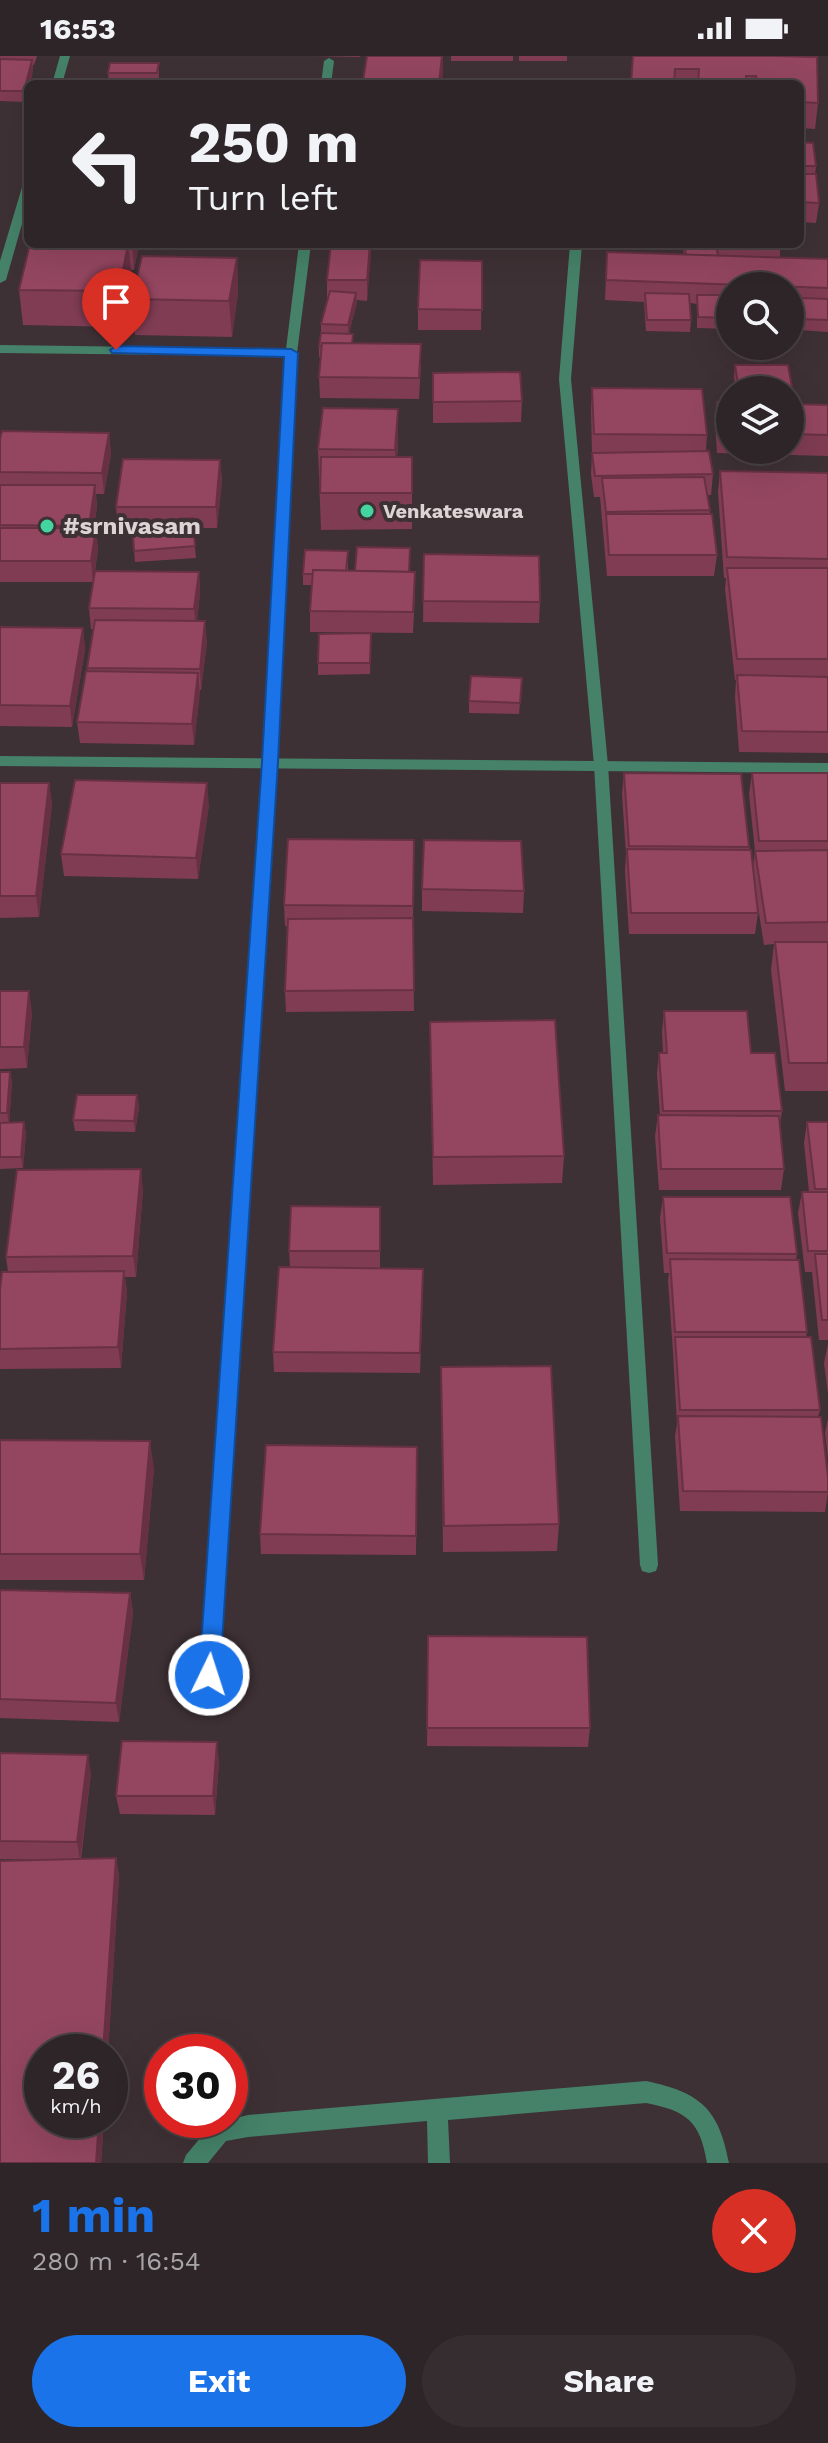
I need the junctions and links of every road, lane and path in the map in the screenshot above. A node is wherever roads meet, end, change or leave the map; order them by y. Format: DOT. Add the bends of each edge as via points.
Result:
graph roads {
  1 [pos="65,56"];
  2 [pos="329,61"];
  3 [pos="58,80"];
  4 [pos="327,80"];
  5 [pos="24,198"];
  6 [pos="304,248"];
  7 [pos="576,248"];
  8 [pos="0,280"];
  9 [pos="0,349"];
  10 [pos="291,353"];
  11 [pos="0,761"];
  12 [pos="270,762"];
  13 [pos="601,765"];
  14 [pos="828,768"];
  15 [pos="649,1565"];
  16 [pos="209,1675"];
  17 [pos="437,2109"];
  18 [pos="194,2163"];
  19 [pos="439,2163"];
  20 [pos="718,2163"];
  1 -- 3 [label="street"];
  2 -- 4 [label="street"];
  5 -- 8 [label="street"];
  6 -- 10 [label="street"];
  7 -- 13 [label="street" via="565,379"];
  9 -- 10 [label="street"];
  10 -- 12 [label="street"];
  11 -- 12 [label="street"];
  12 -- 13 [label="street"];
  12 -- 16 [label="street"];
  13 -- 14 [label="street"];
  13 -- 15 [label="street"];
  17 -- 18 [label="street" via="220,2132"];
  17 -- 19 [label="street"];
  17 -- 20 [label="street" via="646,2092 671,2096 702,2115 715,2140"];
}
